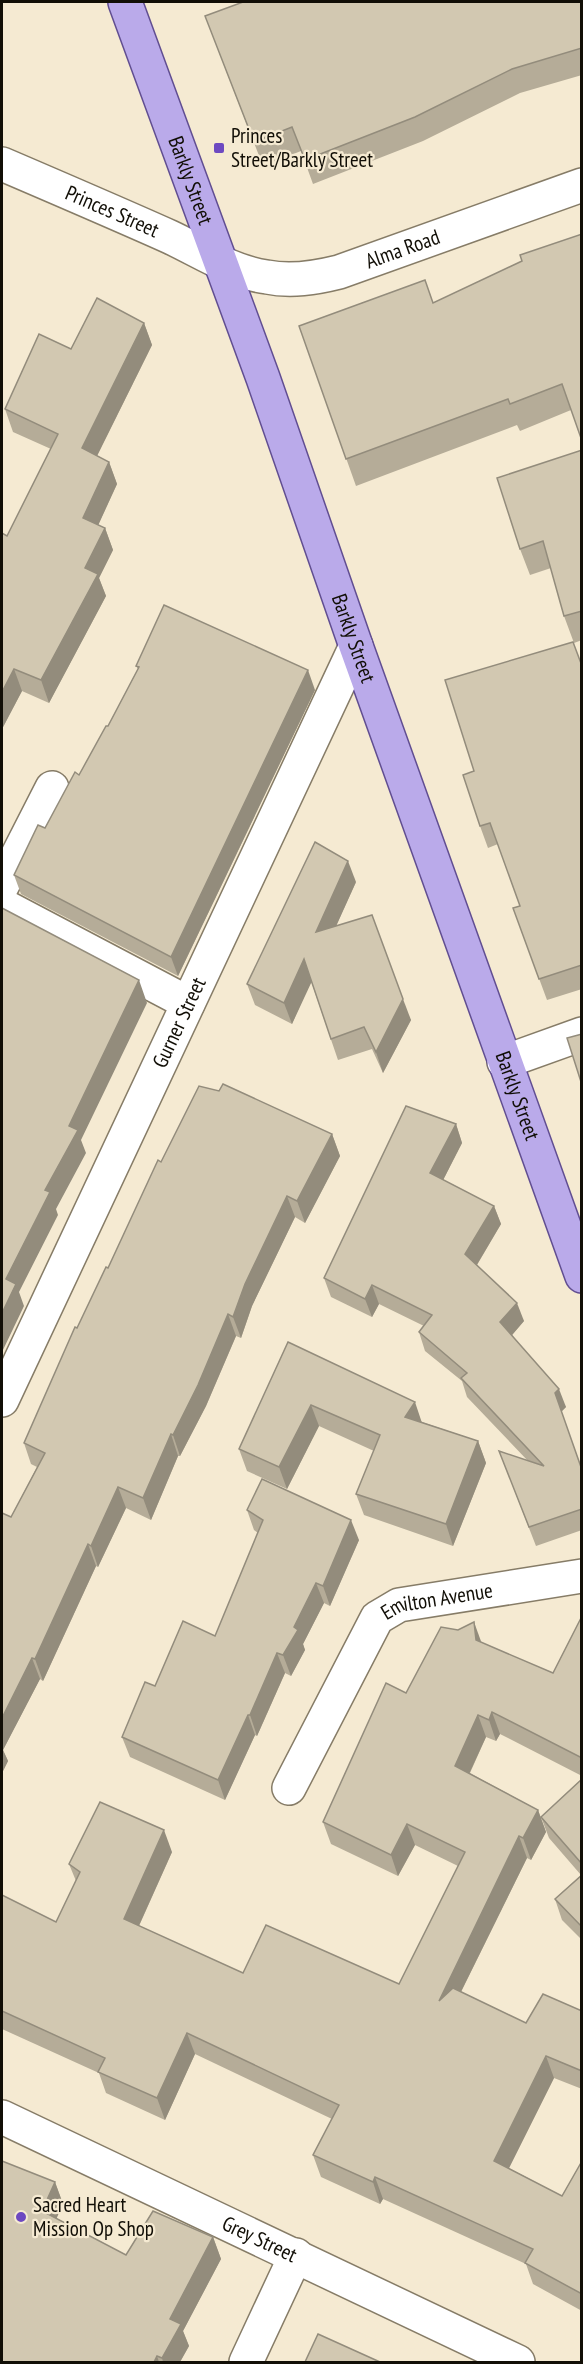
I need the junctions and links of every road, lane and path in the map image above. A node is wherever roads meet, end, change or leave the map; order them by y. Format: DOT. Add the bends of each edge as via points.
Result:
graph roads {
  1 [pos="125,2"];
  2 [pos="2,164"];
  3 [pos="582,184"];
  4 [pos="221,264"];
  5 [pos="356,646"];
  6 [pos="52,788"];
  7 [pos="2,886"];
  8 [pos="2,905"];
  9 [pos="188,1003"];
  10 [pos="582,1034"];
  11 [pos="504,1062"];
  12 [pos="582,1276"];
  13 [pos="2,1400"];
  14 [pos="582,1575"];
  15 [pos="289,1788"];
  16 [pos="2,2116"];
  17 [pos="296,2255"];
  18 [pos="246,2362"];
  19 [pos="518,2362"];
  1 -- 4 [label="main road, Barkly Street"];
  2 -- 4 [label="street, Princes Street" via="165,235"];
  3 -- 4 [label="street, Alma Road" via="314,278 266,278"];
  4 -- 5 [label="main road, Barkly Street"];
  5 -- 9 [label="street, Gurner Street"];
  5 -- 11 [label="main road, Barkly Street"];
  6 -- 7 [label="street"];
  8 -- 9 [label="street"];
  9 -- 13 [label="street, Gurner Street"];
  10 -- 11 [label="street"];
  11 -- 12 [label="main road, Barkly Street"];
  14 -- 15 [label="street, Emilton Avenue" via="399,1605 377,1618"];
  16 -- 17 [label="street, Grey Street"];
  17 -- 18 [label="street"];
  17 -- 19 [label="street, Grey Street"];
}
